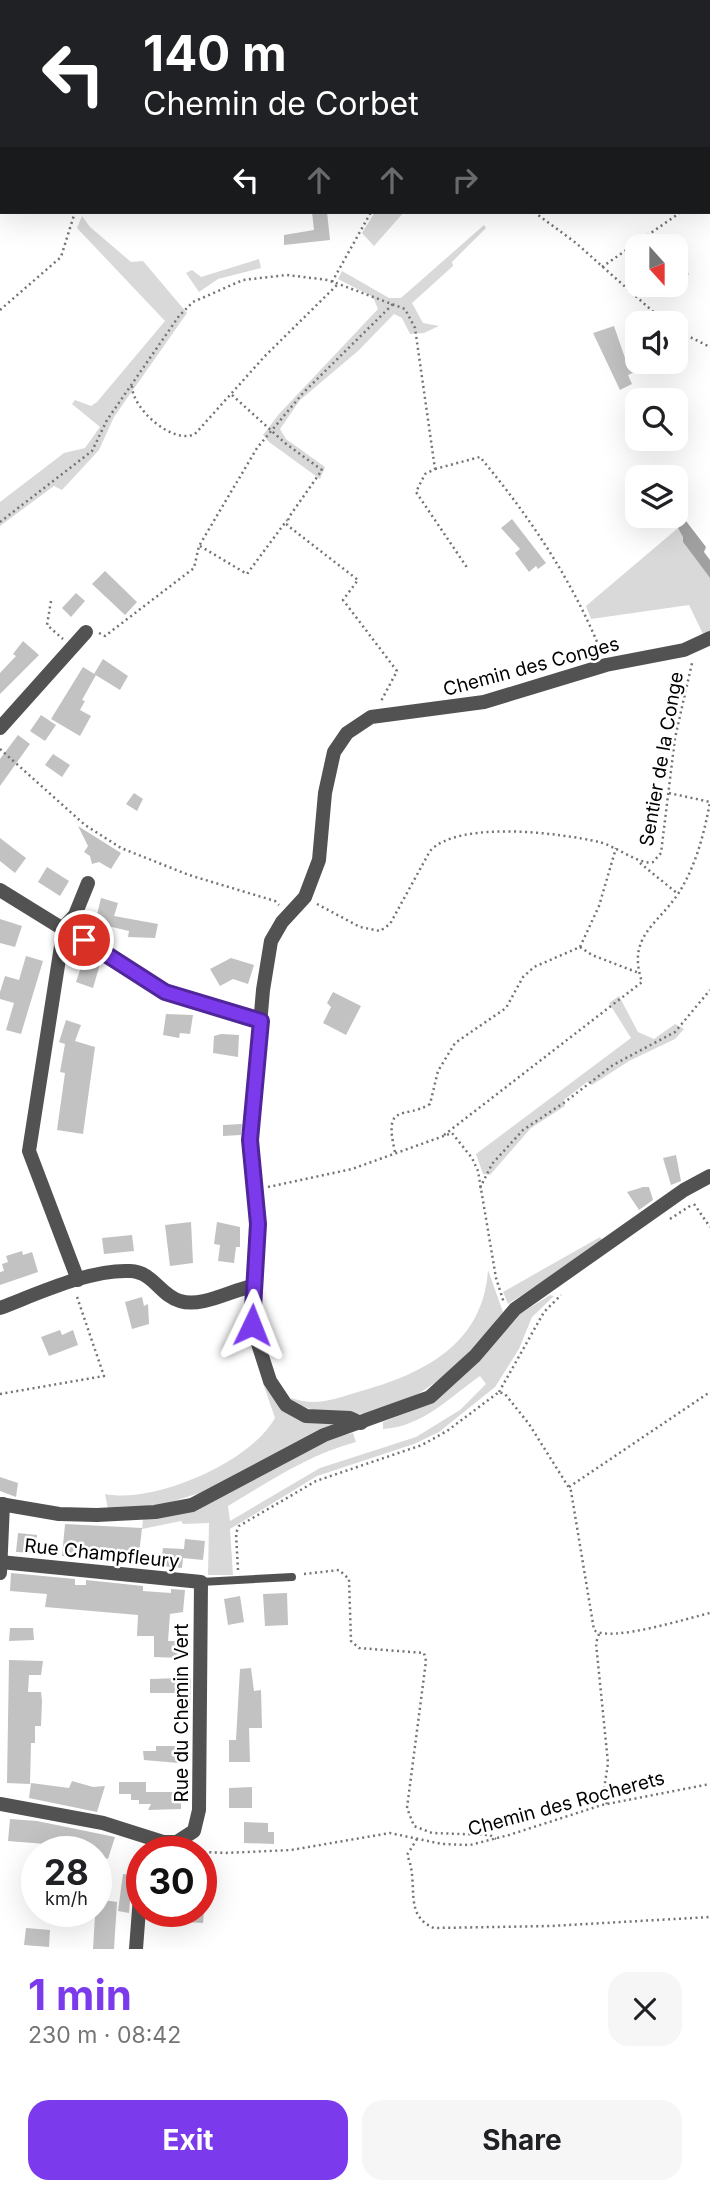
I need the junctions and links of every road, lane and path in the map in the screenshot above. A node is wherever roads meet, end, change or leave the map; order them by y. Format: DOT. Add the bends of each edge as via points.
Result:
graph roads {
  1 [pos="74,214"];
  2 [pos="369,214"];
  3 [pos="537,214"];
  4 [pos="678,214"];
  5 [pos="602,267"];
  6 [pos="332,282"];
  7 [pos="338,284"];
  8 [pos="393,304"];
  9 [pos="0,310"];
  10 [pos="652,311"];
  11 [pos="688,336"];
  12 [pos="710,346"];
  13 [pos="132,386"];
  14 [pos="232,395"];
  15 [pos="271,431"];
  16 [pos="435,469"];
  17 [pos="289,517"];
  18 [pos="0,522"];
  19 [pos="200,546"];
  20 [pos="468,569"];
  21 [pos="51,601"];
  22 [pos="92,632"];
  23 [pos="710,638"];
  24 [pos="75,646"];
  25 [pos="695,646"];
  26 [pos="606,665"];
  27 [pos="376,716"];
  28 [pos="0,728"];
  29 [pos="0,749"];
  30 [pos="669,793"];
  31 [pos="710,802"];
  32 [pos="616,847"];
  33 [pos="640,863"];
  34 [pos="88,883"];
  35 [pos="0,890"];
  36 [pos="678,895"];
  37 [pos="305,897"];
  38 [pos="289,915"];
  39 [pos="64,927"];
  40 [pos="580,947"];
  41 [pos="639,973"];
  42 [pos="710,990"];
  43 [pos="261,1021"];
  44 [pos="444,1135"];
  45 [pos="395,1152"];
  46 [pos="710,1176"];
  47 [pos="480,1188"];
  48 [pos="254,1190"];
  49 [pos="684,1190"];
  50 [pos="694,1204"];
  51 [pos="659,1226"];
  52 [pos="710,1227"];
  53 [pos="75,1281"];
  54 [pos="254,1286"];
  55 [pos="569,1289"];
  56 [pos="0,1308"];
  57 [pos="510,1314"];
  58 [pos="499,1391"];
  59 [pos="710,1392"];
  60 [pos="0,1394"];
  61 [pos="362,1423"];
  62 [pos="569,1488"];
  63 [pos="1,1504"];
  64 [pos="0,1562"];
  65 [pos="0,1573"];
  66 [pos="292,1577"];
  67 [pos="242,1579"];
  68 [pos="201,1582"];
  69 [pos="710,1613"];
  70 [pos="599,1634"];
  71 [pos="710,1784"];
  72 [pos="0,1804"];
  73 [pos="607,1804"];
  74 [pos="126,1836"];
  75 [pos="187,1836"];
  76 [pos="417,1839"];
  77 [pos="496,1839"];
  78 [pos="217,1853"];
  79 [pos="710,1917"];
  80 [pos="138,1927"];
  81 [pos="136,1949"];
  1 -- 9 [label="path" via="61,257"];
  2 -- 6 [label="path"];
  3 -- 5 [label="path"];
  4 -- 5 [label="path"];
  5 -- 10 [label="path"];
  6 -- 7 [label="path"];
  6 -- 13 [label="path" via="274,275 227,285 193,302"];
  7 -- 8 [label="path"];
  7 -- 14 [label="path"];
  8 -- 15 [label="path"];
  8 -- 16 [label="path" via="405,309 415,328"];
  11 -- 12 [label="path"];
  13 -- 14 [label="path" via="137,403 169,432 182,437 203,428"];
  13 -- 18 [label="path" via="92,451"];
  14 -- 15 [label="path"];
  15 -- 17 [label="path" via="322,470"];
  15 -- 19 [label="path" via="224,499"];
  16 -- 20 [label="path" via="425,474 416,492"];
  16 -- 26 [label="path" via="480,457 522,509 568,579"];
  17 -- 19 [label="path" via="247,575"];
  17 -- 27 [label="path" via="287,525 292,531 358,580 343,600 397,671"];
  19 -- 22 [label="path" via="194,568 177,583 105,636"];
  21 -- 24 [label="path" via="47,625"];
  22 -- 24 [label="street"];
  23 -- 25 [label="street, Chemin des Conges"];
  24 -- 28 [label="street"];
  25 -- 26 [label="street, Chemin des Conges"];
  25 -- 30 [label="path, Sentier de la Conge" via="675,738"];
  26 -- 27 [label="street, Chemin des Conges" via="484,702"];
  27 -- 37 [label="street, Chemin des Conges" via="355,726 334,752 319,860"];
  29 -- 38 [label="path" via="85,825 121,848 275,901"];
  30 -- 31 [label="path"];
  30 -- 33 [label="path, Sentier de la Conge" via="661,853 653,862"];
  31 -- 36 [label="path" via="694,863"];
  32 -- 33 [label="path, Sentier de la Conge"];
  32 -- 37 [label="path, Sentier de la Conge" via="513,832 445,838 430,851 390,925 380,931 360,927"];
  32 -- 40 [label="path" via="599,906"];
  33 -- 36 [label="path, Sentier de la Conge"];
  34 -- 39 [label="street" via="75,915"];
  35 -- 39 [label="street"];
  36 -- 41 [label="path" via="644,936 635,962"];
  37 -- 38 [label="street, Chemin des Conges"];
  38 -- 43 [label="street, Chemin des Conges" via="271,941"];
  39 -- 43 [label="street" via="165,992"];
  39 -- 53 [label="street" via="29,1151"];
  40 -- 41 [label="path"];
  40 -- 45 [label="path" via="534,967 506,1008 455,1043 438,1071 430,1104 395,1117 391,1129"];
  41 -- 44 [label="path" via="642,982"];
  42 -- 47 [label="path" via="675,1032 613,1065 523,1130 492,1164"];
  43 -- 48 [label="street, Chemin des Conges" via="250,1140"];
  44 -- 45 [label="path"];
  44 -- 47 [label="path" via="452,1133 472,1158"];
  45 -- 48 [label="path" via="352,1169"];
  46 -- 49 [label="street"];
  47 -- 57 [label="path" via="496,1278"];
  48 -- 54 [label="street, Chemin des Conges" via="258,1224"];
  49 -- 50 [label="path"];
  49 -- 57 [label="street"];
  50 -- 51 [label="path"];
  50 -- 52 [label="path"];
  53 -- 54 [label="street" via="125,1271 140,1273 186,1302"];
  53 -- 56 [label="street"];
  53 -- 60 [label="path" via="104,1376"];
  54 -- 61 [label="street, Chemin des Conges" via="253,1335 279,1397 306,1416"];
  55 -- 58 [label="path" via="544,1312"];
  57 -- 61 [label="street" via="475,1356 430,1397"];
  58 -- 62 [label="path" via="529,1424"];
  58 -- 67 [label="path" via="422,1445 316,1481 239,1526 236,1554"];
  59 -- 62 [label="path"];
  61 -- 63 [label="street" via="302,1445 192,1505 97,1515"];
  62 -- 70 [label="path" via="592,1624"];
  63 -- 64 [label="street"];
  64 -- 65 [label="street"];
  64 -- 68 [label="street, Rue Champfleury"];
  66 -- 67 [label="lane"];
  66 -- 77 [label="path" via="339,1570 349,1579 351,1641 359,1648 424,1653 409,1818 414,1826 432,1833"];
  67 -- 68 [label="lane"];
  68 -- 75 [label="street, Rue du Chemin Vert" via="199,1810 197,1825"];
  69 -- 70 [label="path"];
  70 -- 73 [label="path" via="596,1643 608,1763 603,1796"];
  71 -- 73 [label="path, Chemin des Rocherets"];
  72 -- 74 [label="street" via="103,1824"];
  73 -- 77 [label="path, Chemin des Rocherets"];
  76 -- 77 [label="path, Chemin des Rocherets" via="470,1845"];
  76 -- 78 [label="path, Chemin des Rocherets" via="390,1833 291,1850"];
  76 -- 79 [label="path" via="407,1855 414,1877 415,1915 434,1928"];
  80 -- 81 [label="street"];
}
